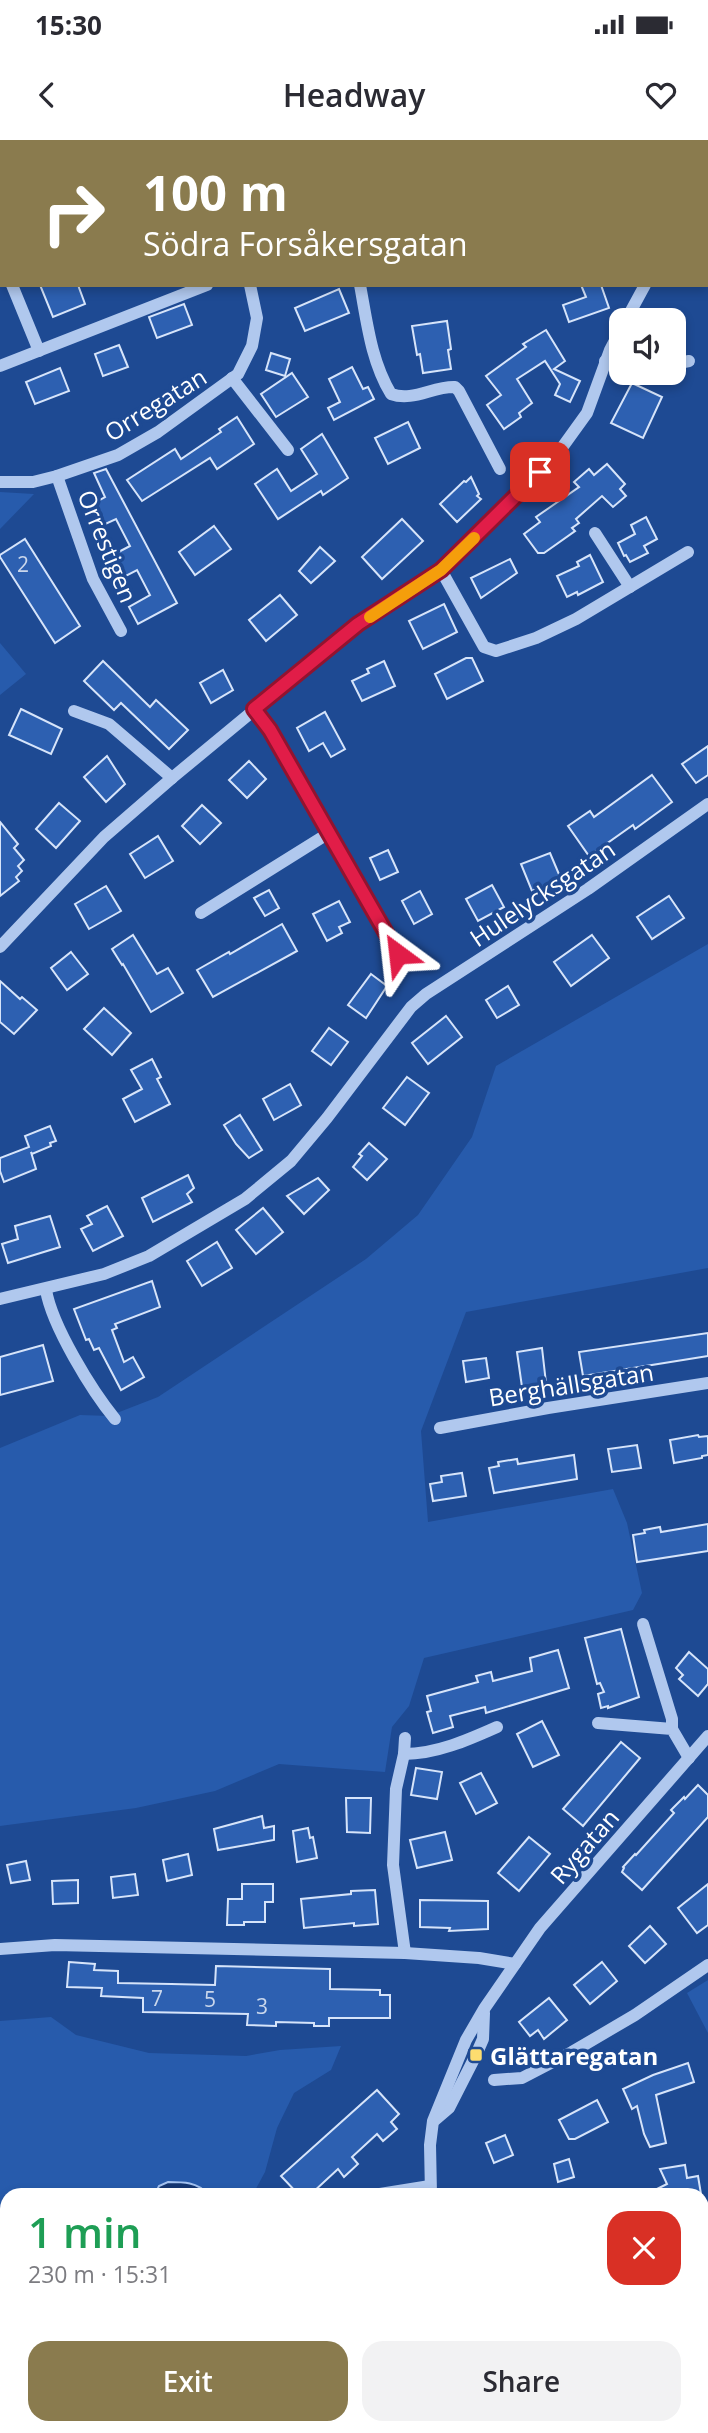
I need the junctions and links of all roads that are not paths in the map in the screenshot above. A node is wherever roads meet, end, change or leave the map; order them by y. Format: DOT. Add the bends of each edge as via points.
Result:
graph roads {
  1 [pos="13,287"];
  2 [pos="202,287"];
  3 [pos="250,287"];
  4 [pos="360,287"];
  5 [pos="644,287"];
  6 [pos="633,308"];
  7 [pos="39,351"];
  8 [pos="609,353"];
  9 [pos="605,361"];
  10 [pos="689,361"];
  11 [pos="609,362"];
  12 [pos="686,362"];
  13 [pos="0,366"];
  14 [pos="232,379"];
  15 [pos="288,450"];
  16 [pos="500,469"];
  17 [pos="57,476"];
  18 [pos="0,482"];
  19 [pos="595,533"];
  20 [pos="688,552"];
  21 [pos="441,570"];
  22 [pos="630,587"];
  23 [pos="121,631"];
  24 [pos="254,709"];
  25 [pos="74,711"];
  26 [pos="172,778"];
  27 [pos="708,804"];
  28 [pos="329,833"];
  29 [pos="201,914"];
  30 [pos="0,947"];
  31 [pos="398,954"];
  32 [pos="46,1290"];
  33 [pos="0,1299"];
  34 [pos="708,1383"];
  35 [pos="115,1419"];
  36 [pos="440,1427"];
  37 [pos="643,1624"];
  38 [pos="598,1723"];
  39 [pos="497,1727"];
  40 [pos="672,1730"];
  41 [pos="708,1736"];
  42 [pos="405,1738"];
  43 [pos="404,1754"];
  44 [pos="689,1758"];
  45 [pos="0,1949"];
  46 [pos="405,1954"];
  47 [pos="515,1964"];
  48 [pos="708,1965"];
  49 [pos="494,2080"];
  50 [pos="431,2188"];
  1 -- 7 [label="street"];
  2 -- 7 [label="street"];
  3 -- 14 [label="street, Orregatan" via="257,318 252,346"];
  4 -- 16 [label="street" via="373,353 391,394 403,397 455,387"];
  5 -- 6 [label="street"];
  7 -- 13 [label="street"];
  8 -- 9 [label="street"];
  9 -- 11 [label="street"];
  9 -- 21 [label="street" via="587,413 556,456"];
  10 -- 12 [label="street"];
  14 -- 15 [label="street"];
  14 -- 17 [label="street, Orregatan" via="118,455"];
  17 -- 18 [label="street, Orregatan"];
  17 -- 23 [label="street, Orrestigen" via="93,579"];
  19 -- 22 [label="street"];
  20 -- 22 [label="street"];
  21 -- 22 [label="street" via="484,647 496,651 576,619"];
  21 -- 24 [label="street" via="358,624"];
  24 -- 26 [label="street"];
  24 -- 28 [label="street"];
  25 -- 26 [label="street" via="109,724"];
  26 -- 30 [label="street" via="104,838"];
  27 -- 32 [label="street, Hulelycksgatan" via="426,994 291,1161 245,1199 149,1256 104,1275"];
  28 -- 29 [label="street"];
  28 -- 31 [label="street"];
  32 -- 33 [label="street, Hulelycksgatan"];
  32 -- 35 [label="street" via="81,1368"];
  34 -- 36 [label="street, Berghällsgatan"];
  37 -- 40 [label="street"];
  38 -- 40 [label="street"];
  39 -- 43 [label="street" via="468,1741"];
  40 -- 44 [label="street"];
  41 -- 44 [label="street, Rygatan"];
  42 -- 43 [label="street"];
  43 -- 46 [label="street" via="396,1789 393,1865"];
  44 -- 47 [label="street, Rygatan" via="540,1928"];
  45 -- 46 [label="street" via="55,1945"];
  46 -- 47 [label="street"];
  47 -- 50 [label="street, Rygatan" via="466,2040 433,2121"];
  48 -- 49 [label="street" via="572,2052 522,2078"];
}
